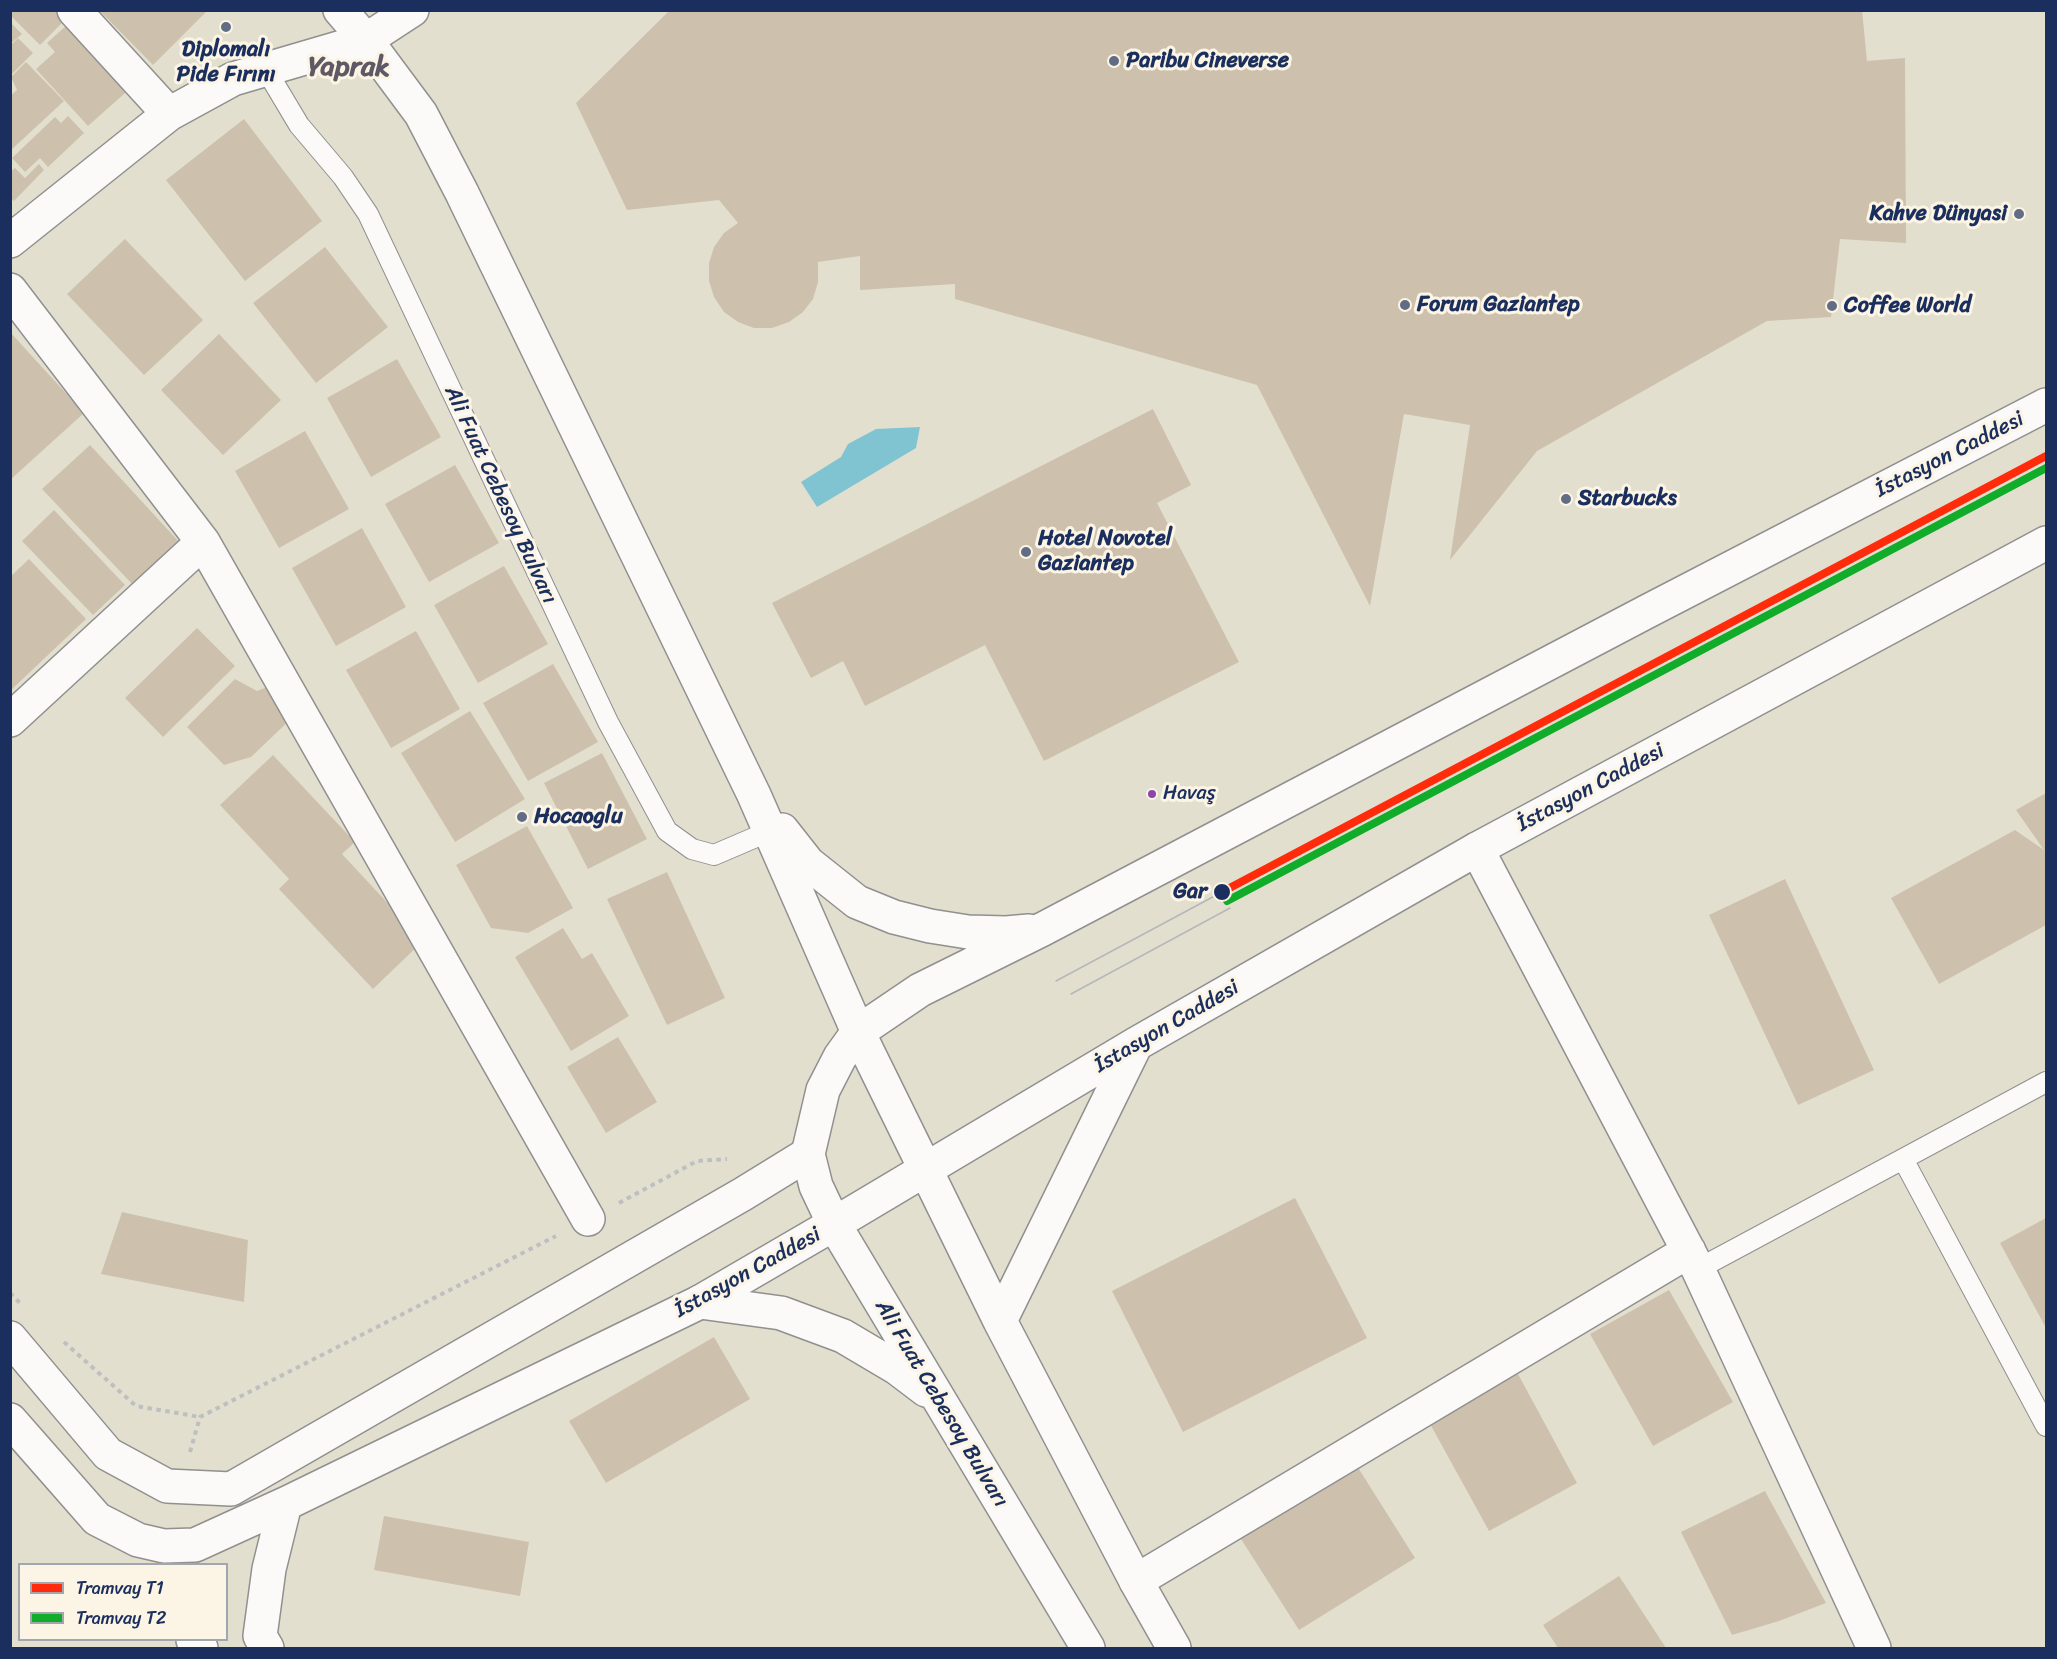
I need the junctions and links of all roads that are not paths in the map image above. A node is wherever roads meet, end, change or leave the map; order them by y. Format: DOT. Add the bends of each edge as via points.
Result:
graph roads {
  1 [pos="74,10"];
  2 [pos="340,10"];
  3 [pos="412,10"];
  4 [pos="366,40"];
  5 [pos="265,68"];
  6 [pos="170,114"];
  7 [pos="12,238"];
  8 [pos="10,290"];
  9 [pos="2046,405"];
  10 [pos="203,542"];
  11 [pos="2046,543"];
  12 [pos="10,720"];
  13 [pos="754,795"];
  14 [pos="770,831"];
  15 [pos="1477,849"];
  16 [pos="1043,929"];
  17 [pos="858,1032"];
  18 [pos="1136,1044"];
  19 [pos="2046,1082"];
  20 [pos="808,1154"];
  21 [pos="1903,1160"];
  22 [pos="926,1170"];
  23 [pos="588,1219"];
  24 [pos="834,1224"];
  25 [pos="1694,1260"];
  26 [pos="700,1302"];
  27 [pos="1000,1321"];
  28 [pos="10,1338"];
  29 [pos="937,1399"];
  30 [pos="10,1420"];
  31 [pos="2046,1426"];
  32 [pos="285,1504"];
  33 [pos="97,1519"];
  34 [pos="131,1563"];
  35 [pos="1136,1581"];
  36 [pos="1868,1646"];
  37 [pos="267,1648"];
  38 [pos="1088,1648"];
  39 [pos="1174,1648"];
  1 -- 6 [label="street"];
  2 -- 4 [label="street"];
  3 -- 4 [label="street"];
  4 -- 5 [label="street"];
  4 -- 13 [label="street" via="421,114 462,193"];
  5 -- 6 [label="street" via="233,79"];
  5 -- 14 [label="lane, Ali Fuat Cebesoy Bulvarı" via="299,125 368,214 608,722 667,831 692,849 714,855"];
  6 -- 7 [label="street"];
  8 -- 10 [label="street"];
  9 -- 16 [label="street, İstasyon Caddesi"];
  10 -- 12 [label="street"];
  10 -- 23 [label="street"];
  11 -- 15 [label="street, İstasyon Caddesi"];
  13 -- 14 [label="street"];
  13 -- 16 [label="street" via="808,863 857,902 894,917 958,931 1006,933"];
  14 -- 17 [label="street"];
  15 -- 18 [label="street, İstasyon Caddesi"];
  15 -- 25 [label="street"];
  16 -- 17 [label="street, İstasyon Caddesi" via="920,990"];
  17 -- 20 [label="street, İstasyon Caddesi" via="823,1090"];
  17 -- 22 [label="street"];
  18 -- 22 [label="street, İstasyon Caddesi"];
  18 -- 27 [label="street"];
  19 -- 21 [label="lane"];
  20 -- 24 [label="street, Ali Fuat Cebesoy Bulvarı" via="816,1186"];
  20 -- 28 [label="street" via="231,1489 167,1486 108,1454"];
  21 -- 25 [label="lane"];
  21 -- 31 [label="lane"];
  22 -- 24 [label="street, İstasyon Caddesi"];
  22 -- 27 [label="street"];
  24 -- 26 [label="street, İstasyon Caddesi"];
  24 -- 29 [label="street, Ali Fuat Cebesoy Bulvarı"];
  25 -- 35 [label="street"];
  25 -- 36 [label="street"];
  26 -- 29 [label="street" via="781,1313 843,1336 897,1368"];
  26 -- 32 [label="street, İstasyon Caddesi"];
  27 -- 35 [label="street"];
  29 -- 38 [label="street, Ali Fuat Cebesoy Bulvarı"];
  30 -- 33 [label="street"];
  32 -- 33 [label="street, İstasyon Caddesi" via="195,1545 164,1546 138,1540"];
  32 -- 37 [label="street" via="269,1569 260,1636"];
  33 -- 34 [label="street"];
  35 -- 39 [label="street"];
}
